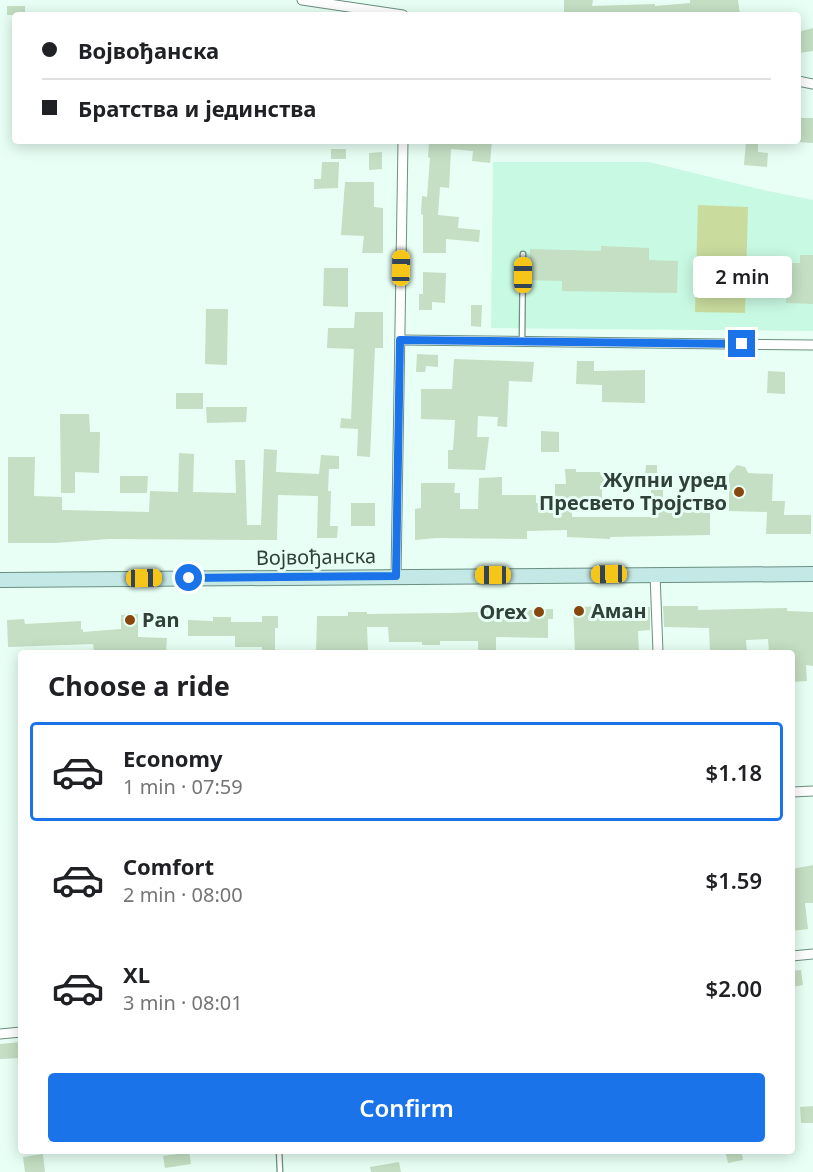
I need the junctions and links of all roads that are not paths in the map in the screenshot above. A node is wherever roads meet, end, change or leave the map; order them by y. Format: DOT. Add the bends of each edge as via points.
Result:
graph roads {
  1 [pos="302,0"];
  2 [pos="362,4"];
  3 [pos="392,12"];
  4 [pos="403,144"];
  5 [pos="523,254"];
  6 [pos="400,340"];
  7 [pos="522,341"];
  8 [pos="813,345"];
  9 [pos="654,574"];
  10 [pos="813,574"];
  11 [pos="396,576"];
  12 [pos="0,580"];
  13 [pos="658,650"];
  14 [pos="813,791"];
  15 [pos="795,792"];
  16 [pos="813,954"];
  17 [pos="795,956"];
  18 [pos="18,1032"];
  19 [pos="0,1034"];
  20 [pos="279,1154"];
  21 [pos="280,1172"];
  1 -- 2 [label="street"];
  2 -- 3 [label="street"];
  4 -- 6 [label="street"];
  5 -- 7 [label="lane"];
  6 -- 7 [label="street"];
  6 -- 11 [label="street"];
  7 -- 8 [label="street"];
  9 -- 10 [label="main road, Војвођанска"];
  9 -- 11 [label="main road, Војвођанска"];
  9 -- 13 [label="street"];
  11 -- 12 [label="main road, Војвођанска"];
  14 -- 15 [label="street"];
  16 -- 17 [label="street"];
  18 -- 19 [label="street"];
  20 -- 21 [label="lane"];
}
